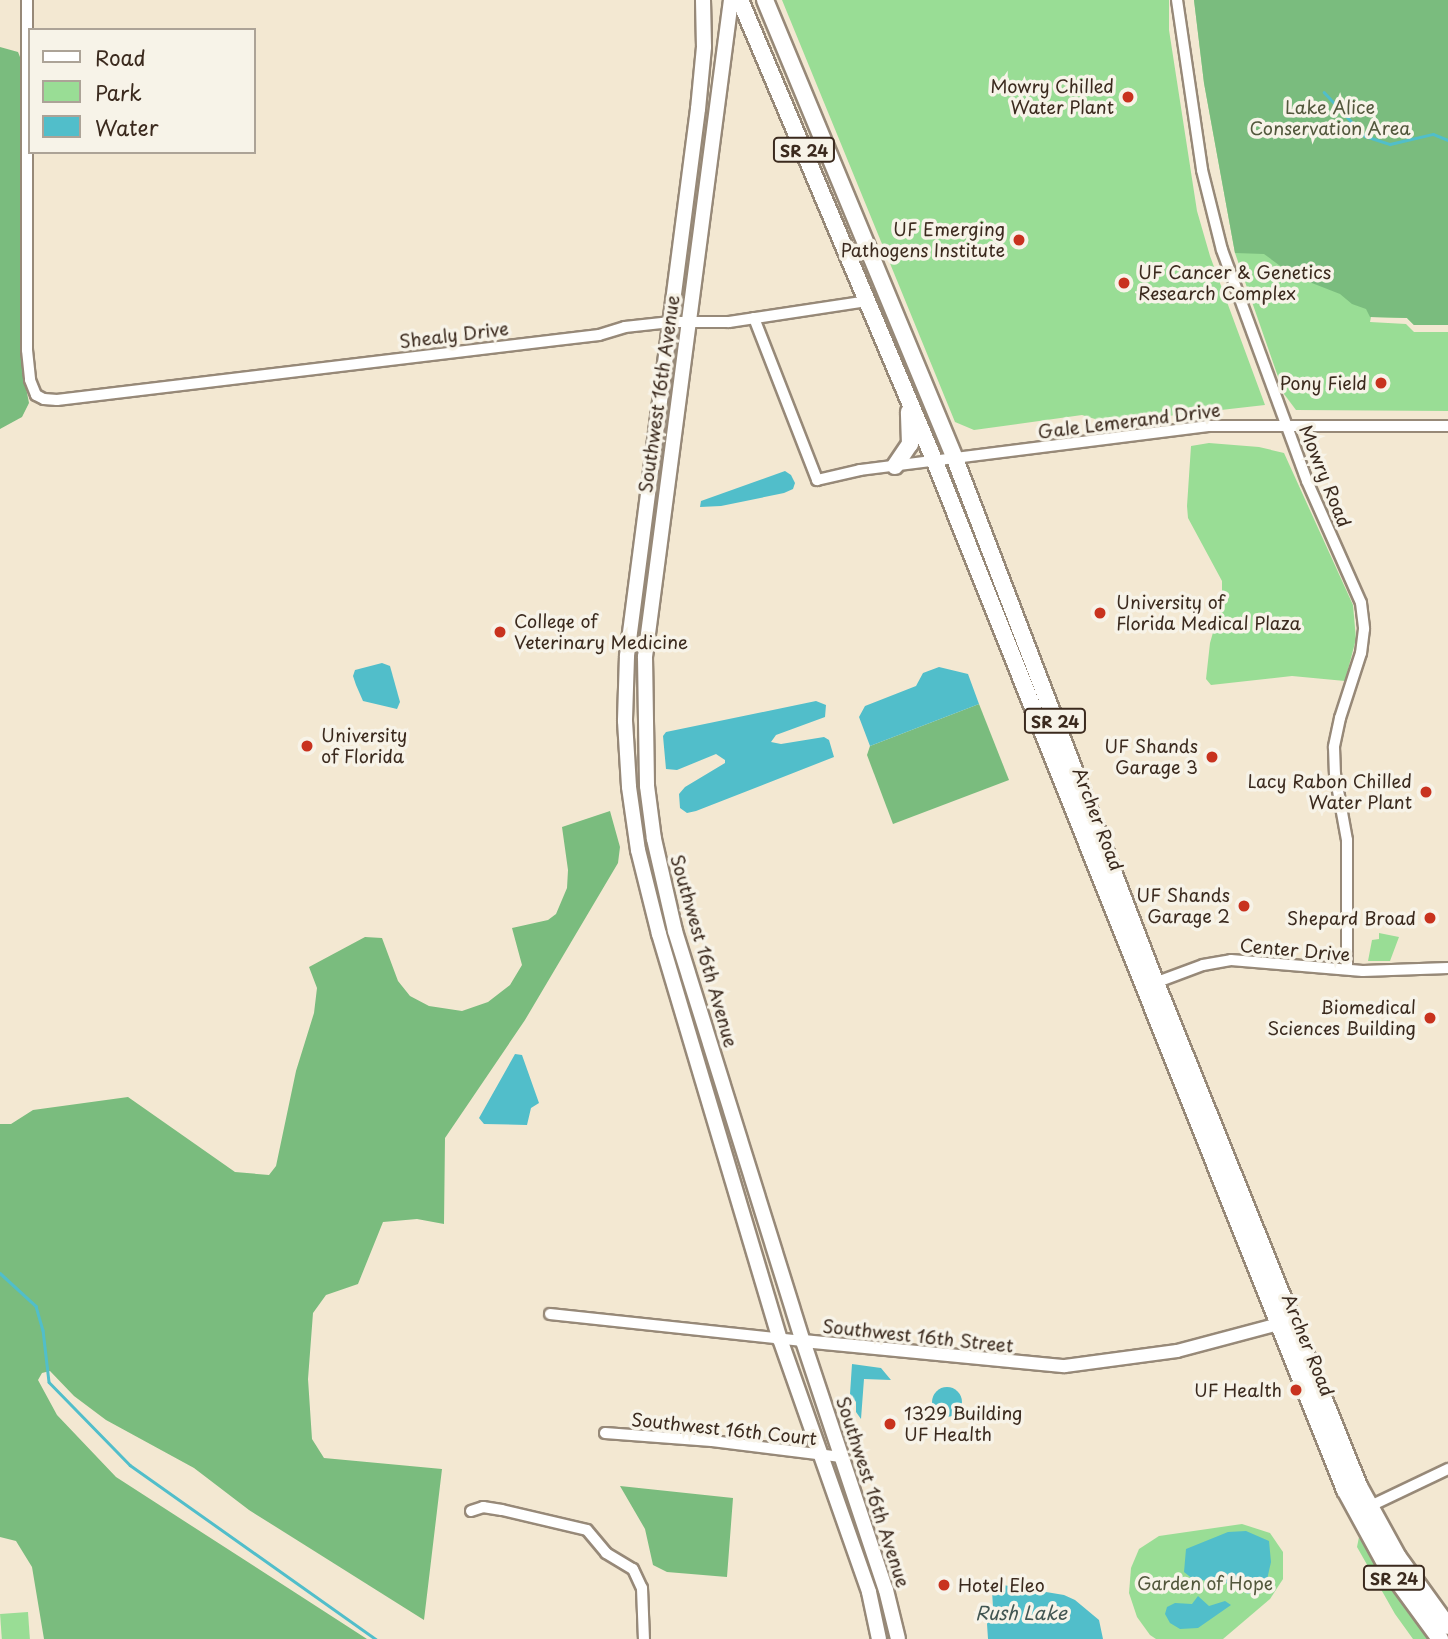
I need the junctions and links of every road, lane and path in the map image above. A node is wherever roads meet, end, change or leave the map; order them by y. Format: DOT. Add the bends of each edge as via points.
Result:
graph roads {
  1 [pos="27,0"];
  2 [pos="703,0"];
  3 [pos="731,0"];
  4 [pos="740,0"];
  5 [pos="765,0"];
  6 [pos="1177,0"];
  7 [pos="868,301"];
  8 [pos="754,318"];
  9 [pos="688,321"];
  10 [pos="671,322"];
  11 [pos="904,386"];
  12 [pos="1287,425"];
  13 [pos="1448,426"];
  14 [pos="955,459"];
  15 [pos="935,462"];
  16 [pos="895,466"];
  17 [pos="1448,968"];
  18 [pos="1347,969"];
  19 [pos="1150,985"];
  20 [pos="550,1314"];
  21 [pos="1285,1322"];
  22 [pos="780,1339"];
  23 [pos="803,1341"];
  24 [pos="605,1433"];
  25 [pos="822,1455"];
  26 [pos="841,1457"];
  27 [pos="1448,1469"];
  28 [pos="1362,1510"];
  29 [pos="471,1511"];
  30 [pos="1448,1626"];
  31 [pos="644,1639"];
  32 [pos="879,1639"];
  33 [pos="898,1639"];
  34 [pos="1440,1639"];
  1 -- 10 [label="street, Shealy Drive" via="27,350 36,395 57,400 599,335"];
  2 -- 10 [label="main road, Southwest 16th Avenue" via="698,108"];
  3 -- 9 [label="main road, Southwest 16th Avenue"];
  4 -- 7 [label="main road, Archer Road / SR 24"];
  5 -- 14 [label="main road, Archer Road / SR 24"];
  6 -- 12 [label="street, Mowry Road" via="1214,224"];
  7 -- 8 [label="street, Shealy Drive"];
  7 -- 11 [label="main road, Archer Road / SR 24"];
  8 -- 9 [label="street, Shealy Drive" via="722,323"];
  8 -- 16 [label="street, Gale Lemerand Drive" via="817,480"];
  9 -- 10 [label="street, Shealy Drive"];
  9 -- 23 [label="main road, Southwest 16th Avenue" via="645,657 647,786 675,931"];
  10 -- 22 [label="main road, Southwest 16th Avenue" via="627,656 629,787 657,928"];
  11 -- 15 [label="main road, Archer Road / SR 24"];
  11 -- 16 [label="main road" via="912,435 906,454"];
  12 -- 13 [label="street, Gale Lemerand Drive"];
  12 -- 14 [label="street, Gale Lemerand Drive" via="1207,426"];
  12 -- 18 [label="street, Mowry Road" via="1307,481 1359,594 1363,615 1362,653 1334,747 1347,840"];
  14 -- 15 [label="street, Gale Lemerand Drive"];
  14 -- 19 [label="main road, Archer Road / SR 24"];
  15 -- 16 [label="street, Gale Lemerand Drive"];
  15 -- 19 [label="main road, Archer Road / SR 24"];
  17 -- 18 [label="street, Center Drive"];
  18 -- 19 [label="street, Center Drive" via="1231,960"];
  19 -- 21 [label="main road, Archer Road / SR 24"];
  20 -- 22 [label="street, Southwest 16th Street"];
  21 -- 23 [label="street, Southwest 16th Street" via="1177,1351 1065,1366"];
  21 -- 28 [label="main road, Archer Road / SR 24"];
  22 -- 23 [label="street, Southwest 16th Street"];
  22 -- 25 [label="main road, Southwest 16th Avenue"];
  23 -- 26 [label="main road, Southwest 16th Avenue"];
  24 -- 25 [label="street, Southwest 16th Court"];
  25 -- 26 [label="street, Southwest 16th Court"];
  25 -- 32 [label="main road, Southwest 16th Avenue" via="869,1592"];
  26 -- 33 [label="main road, Southwest 16th Avenue"];
  27 -- 28 [label="street"];
  28 -- 30 [label="main road, Archer Road / SR 24"];
  28 -- 34 [label="main road, Archer Road / SR 24" via="1397,1582"];
  29 -- 31 [label="street" via="483,1507 502,1510 587,1530 606,1553 633,1569 645,1608"];
}
